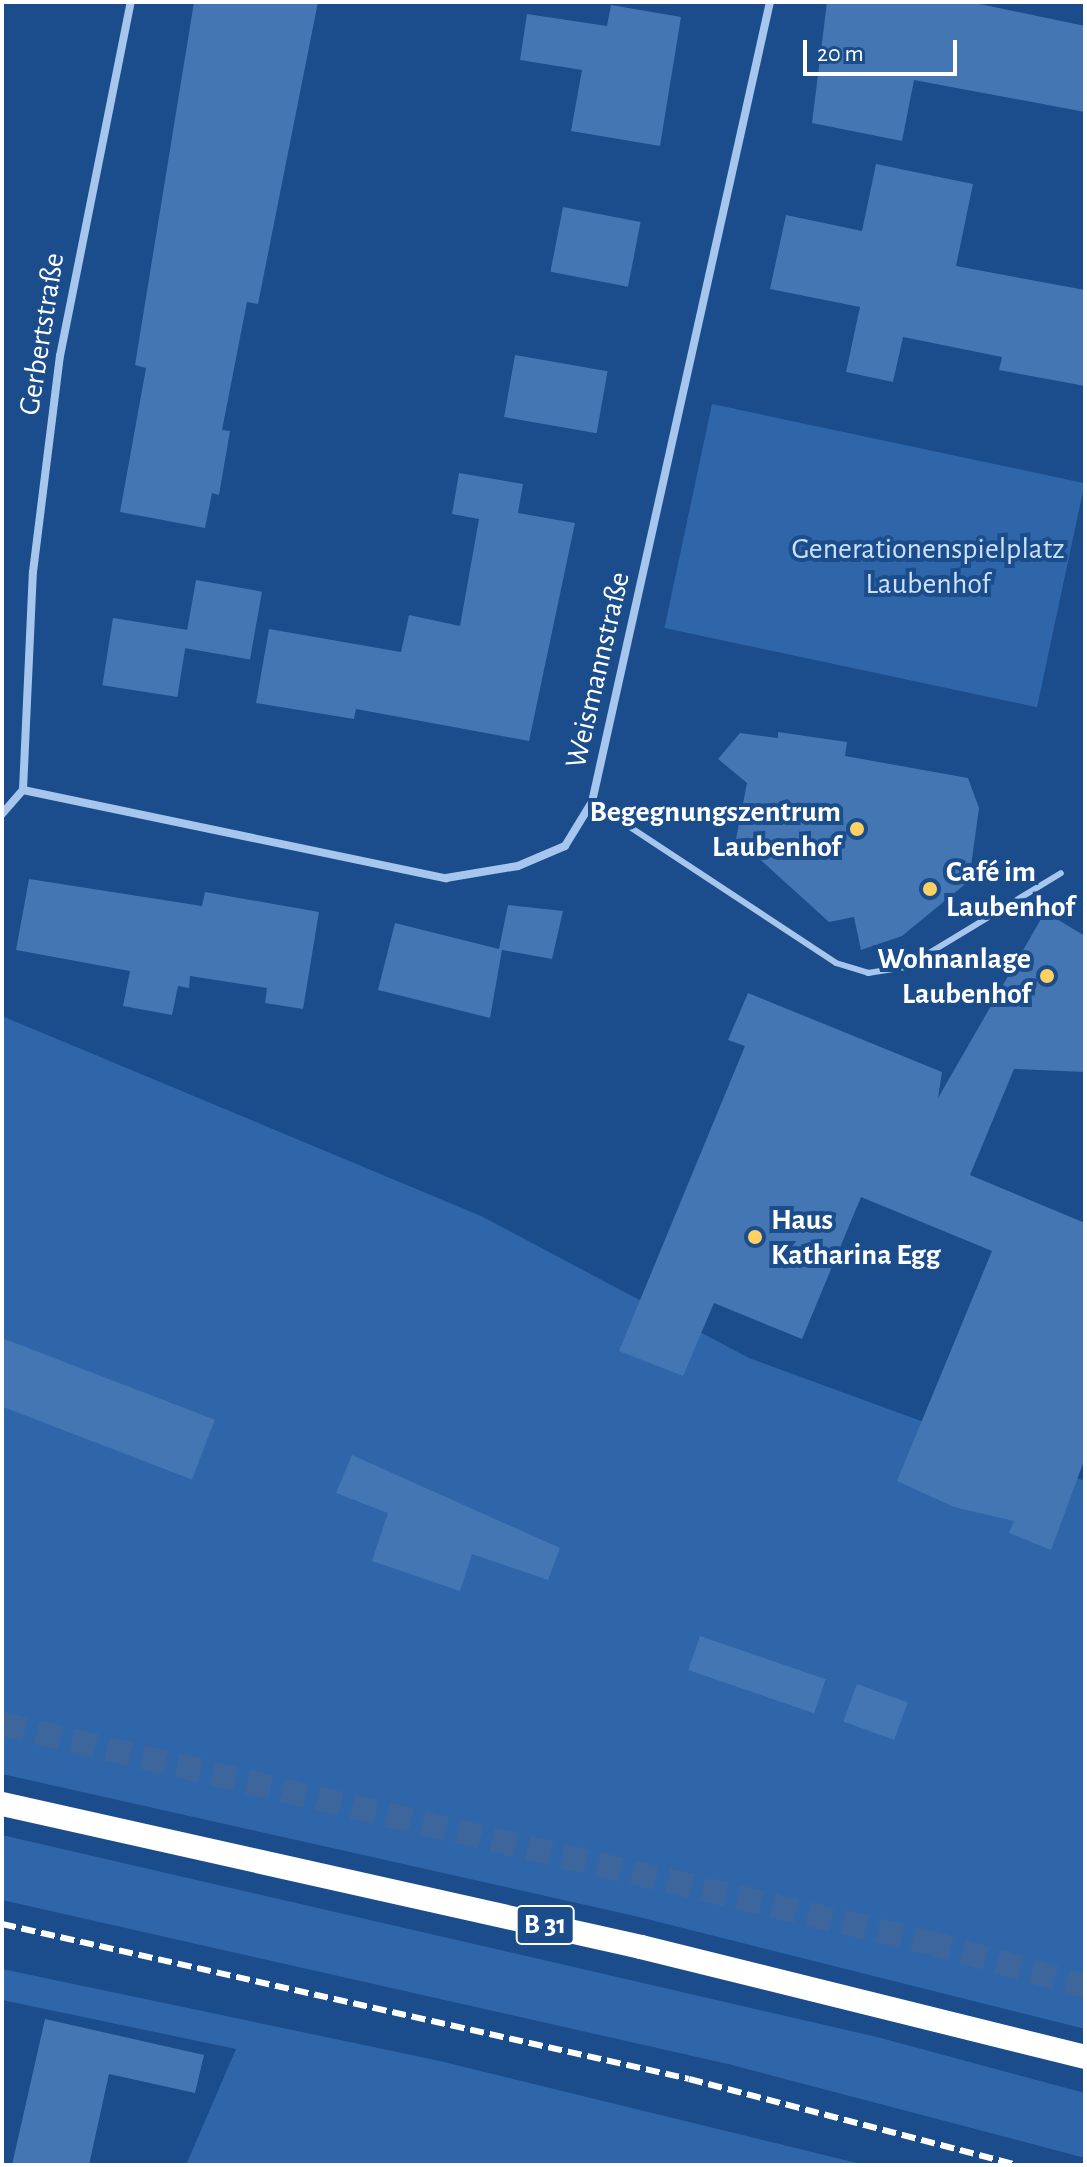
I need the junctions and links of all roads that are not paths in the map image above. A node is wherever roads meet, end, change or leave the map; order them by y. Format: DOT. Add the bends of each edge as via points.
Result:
graph roads {
  1 [pos="131,2"];
  2 [pos="770,2"];
  3 [pos="23,790"];
  4 [pos="592,802"];
  5 [pos="2,814"];
  6 [pos="1061,873"];
  7 [pos="2,1804"];
  8 [pos="1085,2057"];
  1 -- 3 [label="street, Gerbertstraße" via="60,356 33,572"];
  2 -- 4 [label="street, Weismannstraße"];
  3 -- 4 [label="street, Weismannstraße" via="446,878 518,866 565,846"];
  3 -- 5 [label="street"];
  4 -- 6 [label="lane" via="836,963 868,973 906,967"];
  7 -- 8 [label="highway, B 31" via="641,1947"];
}
